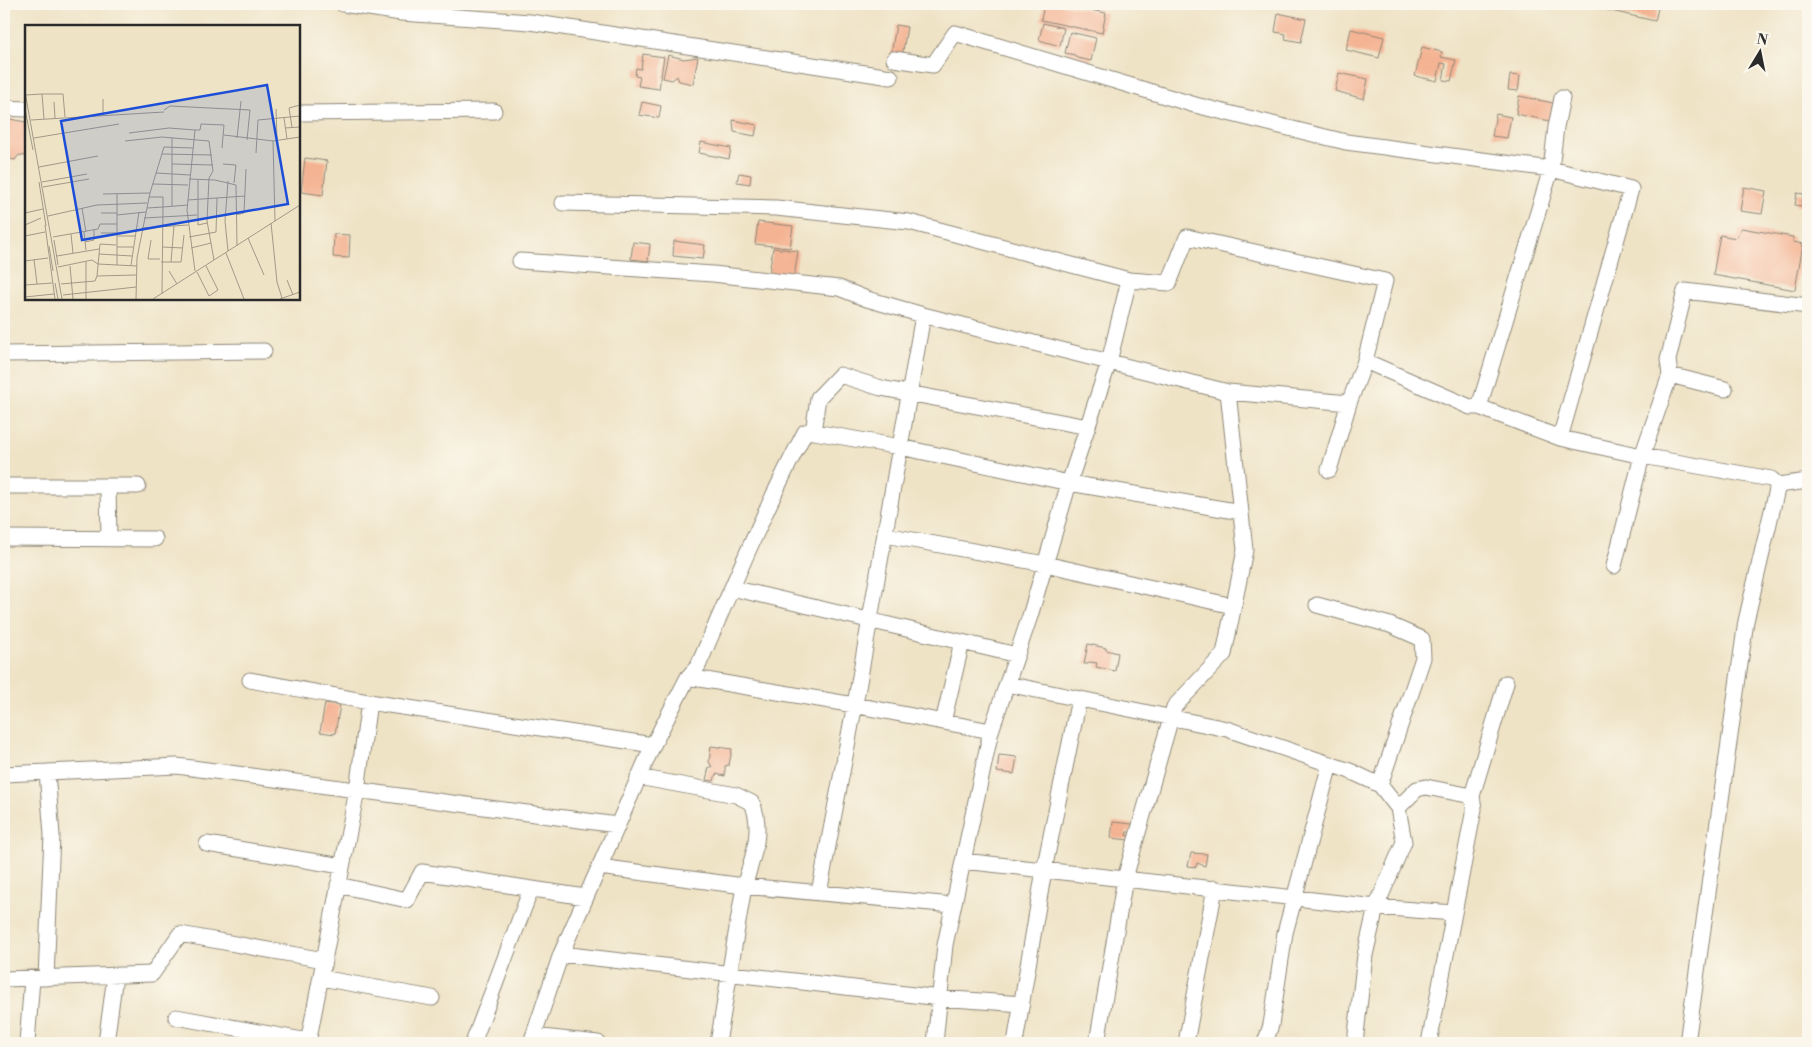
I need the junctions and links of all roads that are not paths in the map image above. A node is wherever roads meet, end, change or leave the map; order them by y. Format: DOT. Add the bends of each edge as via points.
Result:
graph roads {
  1 [pos="343,4"];
  2 [pos="369,6"];
  3 [pos="894,58"];
  4 [pos="891,77"];
  5 [pos="1562,98"];
  6 [pos="4,108"];
  7 [pos="25,109"];
  8 [pos="494,111"];
  9 [pos="300,112"];
  10 [pos="1551,169"];
  11 [pos="563,202"];
  12 [pos="520,262"];
  13 [pos="1129,280"];
  14 [pos="1808,306"];
  15 [pos="923,315"];
  16 [pos="264,351"];
  17 [pos="4,354"];
  18 [pos="1365,361"];
  19 [pos="1109,362"];
  20 [pos="1670,375"];
  21 [pos="1725,389"];
  22 [pos="1228,392"];
  23 [pos="910,393"];
  24 [pos="1349,404"];
  25 [pos="1479,407"];
  26 [pos="1088,427"];
  27 [pos="813,432"];
  28 [pos="1560,438"];
  29 [pos="900,447"];
  30 [pos="1642,456"];
  31 [pos="1329,470"];
  32 [pos="1808,481"];
  33 [pos="1069,483"];
  34 [pos="1778,485"];
  35 [pos="4,486"];
  36 [pos="108,486"];
  37 [pos="138,486"];
  38 [pos="1241,512"];
  39 [pos="885,534"];
  40 [pos="4,538"];
  41 [pos="109,539"];
  42 [pos="155,539"];
  43 [pos="1045,564"];
  44 [pos="1614,566"];
  45 [pos="732,588"];
  46 [pos="1316,605"];
  47 [pos="1234,606"];
  48 [pos="870,621"];
  49 [pos="962,642"];
  50 [pos="1017,655"];
  51 [pos="688,677"];
  52 [pos="250,680"];
  53 [pos="1506,683"];
  54 [pos="1007,684"];
  55 [pos="1079,699"];
  56 [pos="369,702"];
  57 [pos="854,704"];
  58 [pos="1171,718"];
  59 [pos="943,722"];
  60 [pos="991,731"];
  61 [pos="653,746"];
  62 [pos="1330,764"];
  63 [pos="47,772"];
  64 [pos="4,774"];
  65 [pos="638,777"];
  66 [pos="1380,785"];
  67 [pos="357,790"];
  68 [pos="1472,796"];
  69 [pos="1398,808"];
  70 [pos="617,825"];
  71 [pos="207,844"];
  72 [pos="963,861"];
  73 [pos="342,866"];
  74 [pos="599,867"];
  75 [pos="1044,870"];
  76 [pos="1125,878"];
  77 [pos="338,885"];
  78 [pos="744,886"];
  79 [pos="1215,888"];
  80 [pos="531,889"];
  81 [pos="819,893"];
  82 [pos="585,897"];
  83 [pos="1295,898"];
  84 [pos="953,905"];
  85 [pos="1376,907"];
  86 [pos="1453,913"];
  87 [pos="561,954"];
  88 [pos="324,960"];
  89 [pos="729,974"];
  90 [pos="116,976"];
  91 [pos="39,978"];
  92 [pos="320,978"];
  93 [pos="4,979"];
  94 [pos="432,998"];
  95 [pos="940,998"];
  96 [pos="1022,1004"];
  97 [pos="176,1017"];
  98 [pos="532,1040"];
  99 [pos="308,1042"];
  100 [pos="27,1043"];
  101 [pos="106,1043"];
  102 [pos="473,1043"];
  103 [pos="598,1043"];
  104 [pos="718,1043"];
  105 [pos="935,1043"];
  106 [pos="1015,1043"];
  107 [pos="1097,1043"];
  108 [pos="1186,1043"];
  109 [pos="1265,1043"];
  110 [pos="1355,1043"];
  111 [pos="1429,1043"];
  112 [pos="1688,1043"];
  1 -- 2 [label="street"];
  2 -- 4 [label="street" via="400,13 530,22"];
  3 -- 10 [label="street" via="933,65 955,33 1195,105 1346,142"];
  5 -- 10 [label="street"];
  6 -- 7 [label="street"];
  8 -- 9 [label="street"];
  10 -- 25 [label="street"];
  10 -- 28 [label="street" via="1631,188"];
  11 -- 13 [label="street" via="776,208 909,222"];
  12 -- 15 [label="street" via="713,274 839,288"];
  13 -- 18 [label="street" via="1169,283 1186,237 1385,282"];
  13 -- 19 [label="street"];
  14 -- 20 [label="street" via="1685,291 1668,360"];
  15 -- 19 [label="street"];
  15 -- 23 [label="street"];
  16 -- 17 [label="street"];
  18 -- 24 [label="street"];
  18 -- 25 [label="street" via="1470,407"];
  19 -- 22 [label="street"];
  19 -- 26 [label="street"];
  20 -- 21 [label="street"];
  20 -- 30 [label="street"];
  22 -- 24 [label="street"];
  22 -- 38 [label="street"];
  23 -- 26 [label="street"];
  23 -- 27 [label="street" via="840,375 818,398"];
  23 -- 29 [label="street"];
  24 -- 31 [label="street"];
  25 -- 28 [label="street"];
  26 -- 33 [label="street"];
  27 -- 29 [label="street"];
  27 -- 45 [label="street" via="805,432"];
  28 -- 30 [label="street"];
  29 -- 33 [label="street"];
  29 -- 39 [label="street"];
  30 -- 34 [label="street" via="1771,479"];
  30 -- 44 [label="street"];
  32 -- 34 [label="street"];
  33 -- 38 [label="street"];
  33 -- 43 [label="street"];
  34 -- 112 [label="street" via="1746,621"];
  35 -- 36 [label="street"];
  36 -- 37 [label="street"];
  36 -- 41 [label="street"];
  38 -- 47 [label="street" via="1245,550"];
  39 -- 43 [label="street"];
  39 -- 48 [label="street"];
  40 -- 41 [label="street"];
  41 -- 42 [label="street"];
  43 -- 47 [label="street"];
  43 -- 50 [label="street"];
  45 -- 48 [label="street"];
  45 -- 51 [label="street" via="698,666"];
  46 -- 66 [label="street" via="1390,625 1422,639 1423,658"];
  47 -- 58 [label="street" via="1224,654 1174,707"];
  48 -- 49 [label="street"];
  48 -- 57 [label="street"];
  49 -- 50 [label="street"];
  49 -- 59 [label="street"];
  50 -- 54 [label="street"];
  51 -- 57 [label="street"];
  51 -- 61 [label="street"];
  52 -- 56 [label="street"];
  53 -- 68 [label="street"];
  54 -- 55 [label="street"];
  54 -- 60 [label="street"];
  55 -- 58 [label="street"];
  55 -- 75 [label="street"];
  56 -- 61 [label="street"];
  56 -- 67 [label="street"];
  57 -- 59 [label="street"];
  57 -- 81 [label="street"];
  58 -- 62 [label="street" via="1227,729"];
  58 -- 76 [label="street"];
  59 -- 60 [label="street"];
  60 -- 72 [label="street"];
  61 -- 65 [label="street"];
  62 -- 66 [label="street"];
  62 -- 83 [label="street"];
  63 -- 64 [label="street"];
  63 -- 67 [label="street" via="177,766"];
  63 -- 91 [label="street" via="52,835"];
  65 -- 70 [label="street"];
  65 -- 78 [label="street" via="736,795 752,803 757,827 754,854"];
  66 -- 69 [label="street"];
  67 -- 70 [label="street"];
  67 -- 73 [label="street"];
  68 -- 69 [label="street" via="1426,786 1417,789"];
  68 -- 86 [label="street" via="1474,809"];
  69 -- 85 [label="street" via="1404,842"];
  70 -- 74 [label="street"];
  71 -- 73 [label="street"];
  72 -- 75 [label="street"];
  72 -- 84 [label="street"];
  73 -- 77 [label="street"];
  74 -- 78 [label="street"];
  74 -- 82 [label="street"];
  75 -- 76 [label="street"];
  75 -- 96 [label="street"];
  76 -- 79 [label="street"];
  76 -- 107 [label="street"];
  77 -- 80 [label="street" via="407,900 422,872"];
  77 -- 88 [label="street"];
  78 -- 81 [label="street"];
  78 -- 89 [label="street"];
  79 -- 83 [label="street"];
  79 -- 108 [label="street"];
  80 -- 82 [label="street"];
  80 -- 102 [label="street"];
  81 -- 84 [label="street"];
  82 -- 87 [label="street"];
  83 -- 85 [label="street"];
  83 -- 109 [label="street" via="1285,933"];
  84 -- 95 [label="street"];
  85 -- 86 [label="street"];
  85 -- 110 [label="street"];
  86 -- 111 [label="street"];
  87 -- 89 [label="street"];
  87 -- 98 [label="street"];
  88 -- 90 [label="street" via="180,934 152,974"];
  88 -- 92 [label="street"];
  89 -- 95 [label="street"];
  89 -- 104 [label="street"];
  90 -- 91 [label="street"];
  90 -- 101 [label="street"];
  91 -- 93 [label="street"];
  91 -- 100 [label="street"];
  92 -- 94 [label="street"];
  92 -- 99 [label="street"];
  95 -- 96 [label="street"];
  95 -- 105 [label="street"];
  96 -- 106 [label="street"];
  97 -- 99 [label="street"];
  98 -- 103 [label="street"];
}
